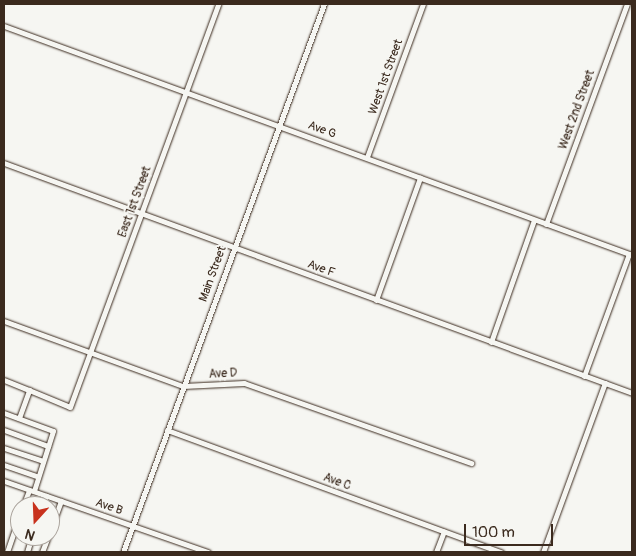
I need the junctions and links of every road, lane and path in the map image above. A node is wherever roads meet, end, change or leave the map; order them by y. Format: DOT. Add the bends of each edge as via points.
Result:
graph roads {
  1 [pos="218,4"];
  2 [pos="324,4"];
  3 [pos="423,4"];
  4 [pos="627,4"];
  5 [pos="4,26"];
  6 [pos="186,92"];
  7 [pos="279,125"];
  8 [pos="367,157"];
  9 [pos="4,164"];
  10 [pos="420,178"];
  11 [pos="141,214"];
  12 [pos="534,220"];
  13 [pos="546,224"];
  14 [pos="234,248"];
  15 [pos="631,255"];
  16 [pos="376,300"];
  17 [pos="4,321"];
  18 [pos="491,342"];
  19 [pos="90,352"];
  20 [pos="584,376"];
  21 [pos="4,380"];
  22 [pos="605,383"];
  23 [pos="183,386"];
  24 [pos="29,390"];
  25 [pos="632,393"];
  26 [pos="4,413"];
  27 [pos="19,418"];
  28 [pos="4,430"];
  29 [pos="167,430"];
  30 [pos="48,446"];
  31 [pos="4,448"];
  32 [pos="43,461"];
  33 [pos="471,463"];
  34 [pos="4,465"];
  35 [pos="38,476"];
  36 [pos="4,481"];
  37 [pos="31,490"];
  38 [pos="28,496"];
  39 [pos="46,496"];
  40 [pos="61,501"];
  41 [pos="132,526"];
  42 [pos="444,531"];
  43 [pos="123,552"];
  44 [pos="208,552"];
  45 [pos="436,552"];
  46 [pos="501,552"];
  47 [pos="543,552"];
  1 -- 6 [label="street, East 1st Street"];
  2 -- 7 [label="street, Main Street"];
  3 -- 8 [label="street, West 1st Street"];
  4 -- 13 [label="street, West 2nd Street"];
  5 -- 6 [label="street, Ave G"];
  6 -- 7 [label="street, Ave G"];
  6 -- 11 [label="street, East 1st Street"];
  7 -- 8 [label="street, Ave G"];
  7 -- 14 [label="street, Main Street"];
  8 -- 10 [label="street, Ave G"];
  9 -- 11 [label="street, Ave F"];
  10 -- 12 [label="street, Ave G"];
  10 -- 16 [label="street"];
  11 -- 14 [label="street, Ave F"];
  11 -- 19 [label="street, East 1st Street"];
  12 -- 13 [label="street, Ave G"];
  12 -- 18 [label="street"];
  13 -- 15 [label="street, Ave G"];
  14 -- 16 [label="street, Ave F"];
  14 -- 23 [label="street, Main Street"];
  15 -- 20 [label="street"];
  16 -- 18 [label="street, Ave F"];
  17 -- 19 [label="street, Ave D"];
  18 -- 20 [label="street, Ave F"];
  19 -- 23 [label="street, Ave D"];
  19 -- 24 [label="street, East 1st Street" via="70,407"];
  20 -- 22 [label="street, Ave F"];
  21 -- 24 [label="street"];
  22 -- 25 [label="street, Ave F"];
  22 -- 47 [label="street"];
  23 -- 29 [label="street, Main Street"];
  23 -- 33 [label="street, Ave D" via="244,383"];
  24 -- 27 [label="street"];
  26 -- 27 [label="street"];
  27 -- 30 [label="street" via="53,431"];
  28 -- 30 [label="street"];
  29 -- 41 [label="street, Main Street"];
  29 -- 42 [label="street, Ave C"];
  30 -- 32 [label="street"];
  31 -- 32 [label="street"];
  32 -- 35 [label="street"];
  34 -- 35 [label="street"];
  35 -- 37 [label="street"];
  36 -- 37 [label="street, Ave B"];
  37 -- 38 [label="street"];
  37 -- 39 [label="street, Ave B"];
  40 -- 41 [label="street, Ave B"];
  41 -- 43 [label="street, Main Street"];
  41 -- 44 [label="street, Ave B"];
  42 -- 45 [label="street"];
  42 -- 46 [label="street, Ave C"];
}
